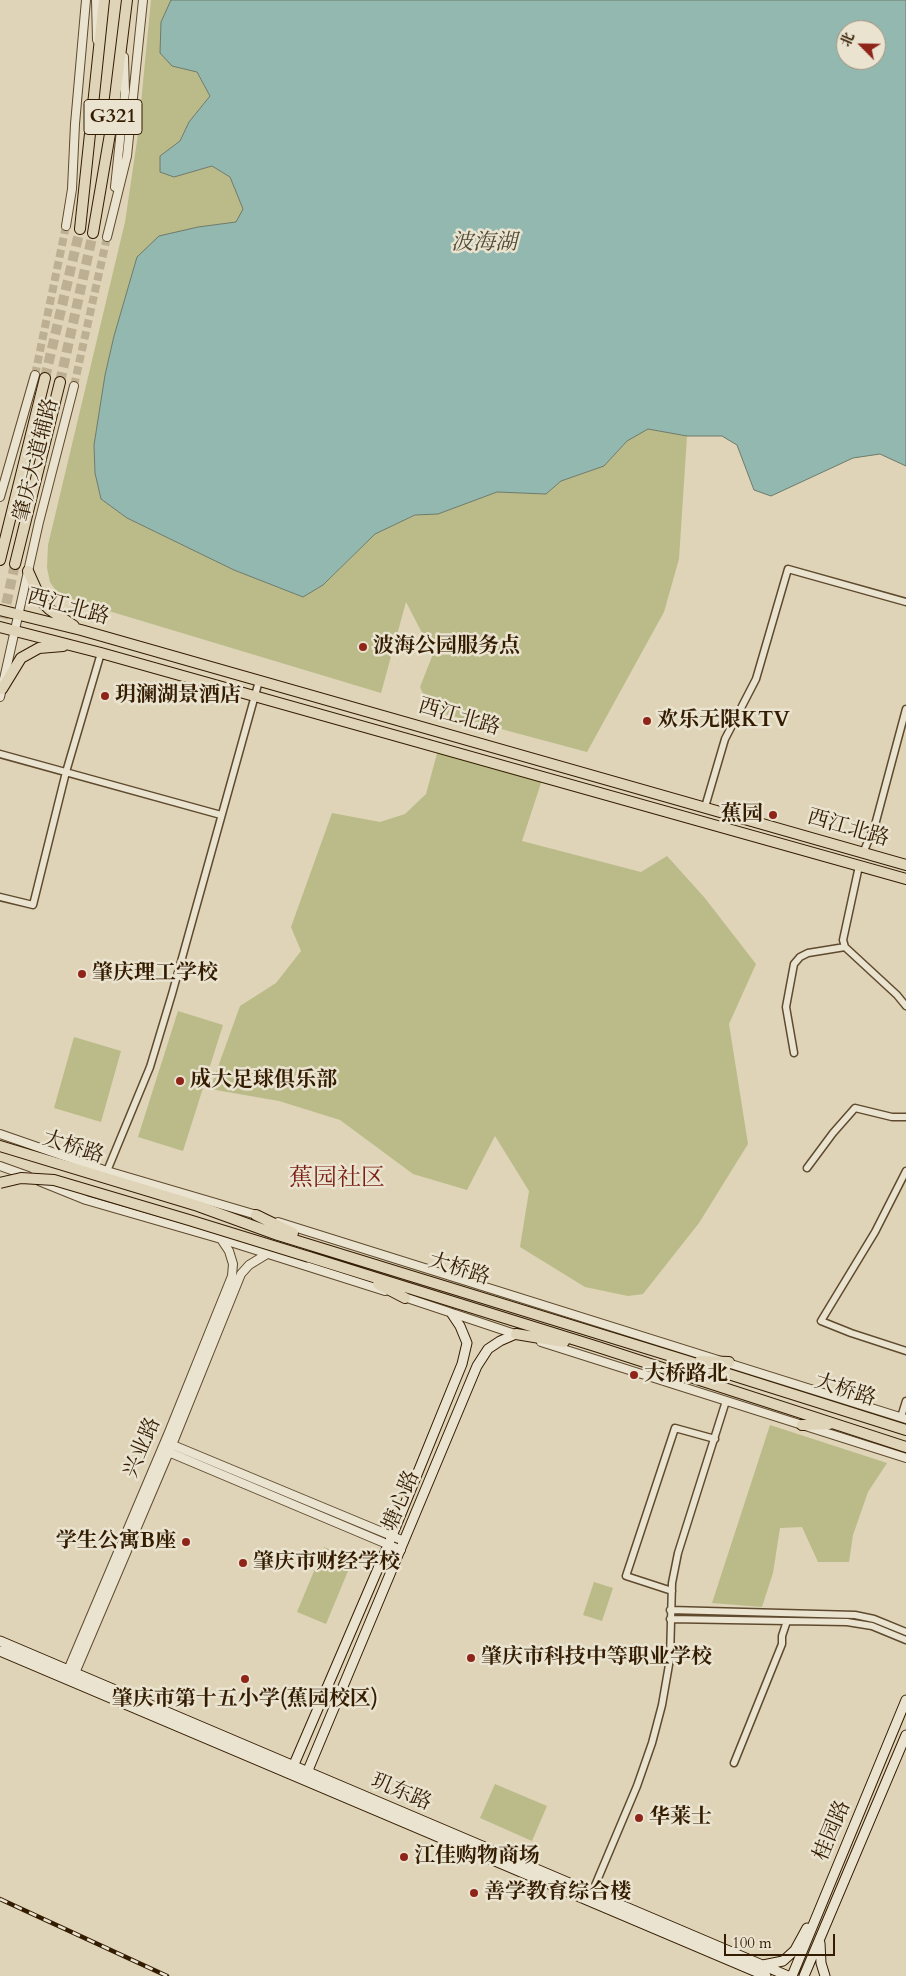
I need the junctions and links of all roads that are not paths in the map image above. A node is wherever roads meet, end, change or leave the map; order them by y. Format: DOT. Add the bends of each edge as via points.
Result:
graph roads {
  1 [pos="86,0"];
  2 [pos="96,0"];
  3 [pos="104,0"];
  4 [pos="127,0"];
  5 [pos="143,0"];
  6 [pos="124,40"];
  7 [pos="98,57"];
  8 [pos="113,209"];
  9 [pos="66,226"];
  10 [pos="80,229"];
  11 [pos="94,233"];
  12 [pos="107,237"];
  13 [pos="34,375"];
  14 [pos="46,378"];
  15 [pos="60,382"];
  16 [pos="74,386"];
  17 [pos="0,497"];
  18 [pos="0,560"];
  19 [pos="15,564"];
  20 [pos="28,571"];
  21 [pos="906,602"];
  22 [pos="0,610"];
  23 [pos="19,615"];
  24 [pos="0,627"];
  25 [pos="81,630"];
  26 [pos="15,631"];
  27 [pos="77,646"];
  28 [pos="101,653"];
  29 [pos="259,681"];
  30 [pos="1,693"];
  31 [pos="256,697"];
  32 [pos="906,709"];
  33 [pos="0,754"];
  34 [pos="66,772"];
  35 [pos="646,791"];
  36 [pos="642,804"];
  37 [pos="705,807"];
  38 [pos="221,815"];
  39 [pos="863,853"];
  40 [pos="906,865"];
  41 [pos="859,866"];
  42 [pos="906,879"];
  43 [pos="0,897"];
  44 [pos="845,947"];
  45 [pos="906,1006"];
  46 [pos="794,1053"];
  47 [pos="906,1117"];
  48 [pos="0,1134"];
  49 [pos="0,1146"];
  50 [pos="0,1166"];
  51 [pos="807,1168"];
  52 [pos="107,1171"];
  53 [pos="906,1171"];
  54 [pos="904,1182"];
  55 [pos="0,1183"];
  56 [pos="256,1215"];
  57 [pos="221,1239"];
  58 [pos="338,1252"];
  59 [pos="267,1254"];
  60 [pos="355,1272"];
  61 [pos="405,1298"];
  62 [pos="452,1314"];
  63 [pos="516,1334"];
  64 [pos="598,1347"];
  65 [pos="906,1351"];
  66 [pos="684,1360"];
  67 [pos="729,1362"];
  68 [pos="726,1401"];
  69 [pos="906,1401"];
  70 [pos="903,1418"];
  71 [pos="837,1424"];
  72 [pos="802,1425"];
  73 [pos="906,1430"];
  74 [pos="715,1439"];
  75 [pos="167,1447"];
  76 [pos="906,1447"];
  77 [pos="906,1458"];
  78 [pos="390,1540"];
  79 [pos="403,1545"];
  80 [pos="672,1591"];
  81 [pos="670,1610"];
  82 [pos="670,1619"];
  83 [pos="787,1621"];
  84 [pos="906,1632"];
  85 [pos="906,1640"];
  86 [pos="0,1641"];
  87 [pos="0,1651"];
  88 [pos="72,1671"];
  89 [pos="906,1700"];
  90 [pos="906,1735"];
  91 [pos="734,1764"];
  92 [pos="292,1770"];
  93 [pos="306,1776"];
  94 [pos="590,1897"];
  95 [pos="818,1914"];
  96 [pos="820,1940"];
  97 [pos="741,1965"];
  98 [pos="760,1965"];
  99 [pos="754,1976"];
  100 [pos="766,1976"];
  101 [pos="790,1976"];
  102 [pos="804,1976"];
  103 [pos="825,1976"];
  1 -- 9 [label="street" via="74,124 72,189"];
  2 -- 7 [label="street"];
  3 -- 7 [label="main road, G321"];
  4 -- 6 [label="main road, G321"];
  5 -- 8 [label="street" via="127,156"];
  6 -- 8 [label="street" via="125,92"];
  6 -- 11 [label="main road, G321"];
  7 -- 10 [label="main road, G321"];
  8 -- 12 [label="street"];
  13 -- 17 [label="street, 肇庆大道辅路"];
  14 -- 18 [label="main road"];
  15 -- 19 [label="main road"];
  16 -- 20 [label="street, 肇庆大道辅路"];
  20 -- 23 [label="street, 肇庆大道辅路"];
  20 -- 25 [label="main road" via="42,602"];
  21 -- 37 [label="street" via="788,569 756,679 725,738"];
  22 -- 23 [label="main road, 西江北路"];
  23 -- 25 [label="main road, 西江北路"];
  23 -- 26 [label="street, 肇庆大道辅路"];
  24 -- 26 [label="main road, 西江北路"];
  25 -- 27 [label="main road"];
  25 -- 29 [label="main road, 西江北路"];
  26 -- 27 [label="main road, 西江北路"];
  26 -- 30 [label="street, 肇庆大道辅路"];
  27 -- 28 [label="main road, 西江北路"];
  27 -- 30 [label="main road" via="40,648 29,652 21,658"];
  28 -- 31 [label="main road, 西江北路"];
  28 -- 34 [label="street"];
  29 -- 31 [label="street"];
  29 -- 35 [label="main road, 西江北路"];
  31 -- 36 [label="main road, 西江北路"];
  31 -- 38 [label="street"];
  32 -- 39 [label="street" via="875,825"];
  33 -- 34 [label="street"];
  34 -- 38 [label="street"];
  34 -- 43 [label="street" via="33,905"];
  35 -- 36 [label="main road"];
  35 -- 37 [label="main road, 西江北路"];
  36 -- 41 [label="main road, 西江北路"];
  37 -- 39 [label="main road, 西江北路"];
  38 -- 52 [label="street" via="150,1067"];
  39 -- 40 [label="main road, 西江北路"];
  41 -- 42 [label="main road, 西江北路"];
  41 -- 44 [label="street" via="842,940"];
  44 -- 45 [label="street"];
  44 -- 46 [label="street" via="808,953 794,964 786,1007"];
  47 -- 51 [label="street" via="855,1108"];
  48 -- 52 [label="street"];
  49 -- 58 [label="main road, 大桥路"];
  50 -- 57 [label="street" via="86,1200"];
  52 -- 56 [label="street"];
  53 -- 54 [label="street"];
  54 -- 65 [label="street" via="820,1321"];
  55 -- 60 [label="main road, 大桥路, bridge" via="21,1178 54,1180"];
  56 -- 58 [label="main road"];
  56 -- 67 [label="street"];
  57 -- 59 [label="street"];
  57 -- 75 [label="street, 兴业路" via="230,1250 232,1276"];
  58 -- 66 [label="main road, 大桥路"];
  59 -- 61 [label="street"];
  59 -- 75 [label="street, 兴业路" via="248,1265 241,1274"];
  60 -- 61 [label="main road"];
  60 -- 64 [label="main road, 大桥路"];
  61 -- 62 [label="street"];
  62 -- 63 [label="street"];
  62 -- 78 [label="main road, 塘心路" via="467,1343 466,1352"];
  63 -- 64 [label="main road"];
  63 -- 68 [label="street"];
  63 -- 79 [label="main road, 塘心路" via="488,1349 477,1366"];
  64 -- 71 [label="main road, 大桥路"];
  66 -- 67 [label="main road"];
  66 -- 73 [label="main road, 大桥路"];
  67 -- 70 [label="street"];
  68 -- 72 [label="street"];
  68 -- 74 [label="street"];
  69 -- 70 [label="street"];
  71 -- 72 [label="main road"];
  71 -- 76 [label="main road, 大桥路"];
  72 -- 77 [label="street"];
  74 -- 80 [label="street" via="678,1553"];
  74 -- 80 [label="street" via="675,1428 626,1576"];
  75 -- 78 [label="street"];
  75 -- 88 [label="street, 兴业路"];
  78 -- 79 [label="street"];
  78 -- 92 [label="main road, 塘心路"];
  79 -- 93 [label="main road, 塘心路"];
  80 -- 81 [label="street"];
  81 -- 82 [label="street"];
  81 -- 84 [label="street" via="855,1615"];
  82 -- 83 [label="street"];
  82 -- 94 [label="street" via="670,1659 652,1744"];
  83 -- 85 [label="street" via="864,1624"];
  83 -- 91 [label="street" via="782,1644"];
  86 -- 88 [label="main road, 玑东路"];
  87 -- 92 [label="main road, 玑东路"];
  88 -- 92 [label="main road, 玑东路"];
  89 -- 95 [label="main road, 桂园路"];
  90 -- 96 [label="main road, 桂园路"];
  92 -- 93 [label="main road, 玑东路"];
  93 -- 94 [label="main road, 玑东路"];
  94 -- 97 [label="main road, 玑东路"];
  94 -- 98 [label="main road, 玑东路"];
  95 -- 98 [label="main road" via="784,1961"];
  95 -- 101 [label="main road, 桂园路"];
  96 -- 102 [label="main road, 桂园路"];
  96 -- 103 [label="main road"];
  97 -- 99 [label="main road"];
  97 -- 100 [label="main road, 玑东路"];
  98 -- 101 [label="main road, 玑东路"];
}
